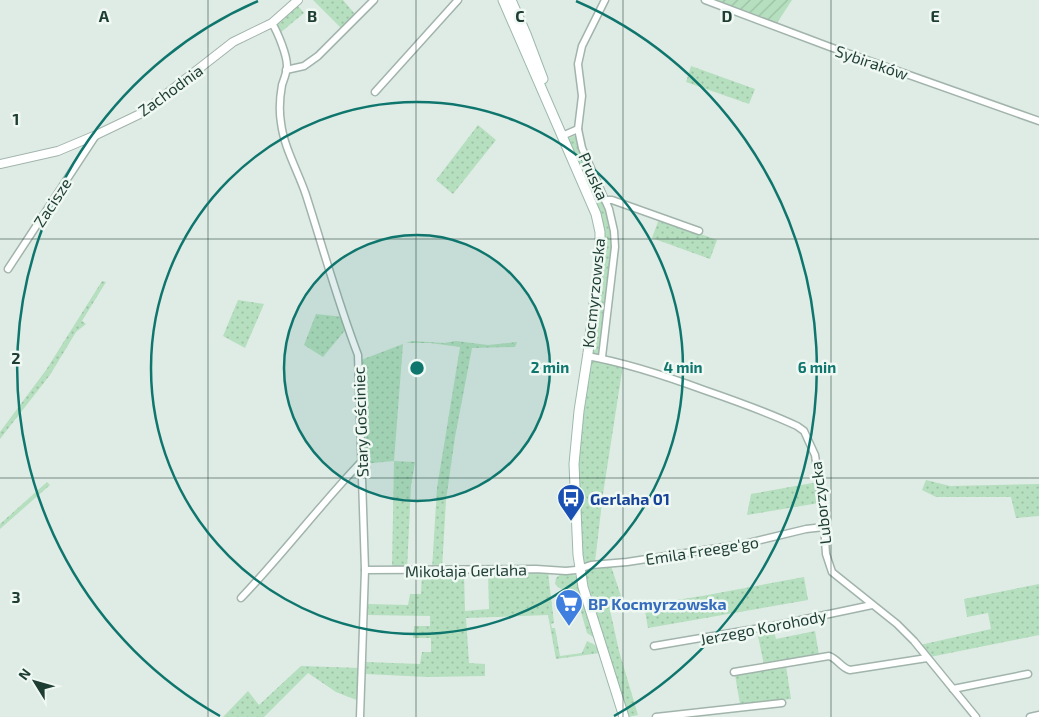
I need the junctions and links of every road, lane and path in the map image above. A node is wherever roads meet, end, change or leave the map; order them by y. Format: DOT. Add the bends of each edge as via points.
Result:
graph roads {
  1 [pos="298,0"];
  2 [pos="374,0"];
  3 [pos="458,0"];
  4 [pos="503,0"];
  5 [pos="511,0"];
  6 [pos="605,0"];
  7 [pos="705,0"];
  8 [pos="272,23"];
  9 [pos="286,70"];
  10 [pos="375,92"];
  11 [pos="552,111"];
  12 [pos="1039,121"];
  13 [pos="578,130"];
  14 [pos="96,135"];
  15 [pos="562,136"];
  16 [pos="0,164"];
  17 [pos="605,200"];
  18 [pos="699,231"];
  19 [pos="8,270"];
  20 [pos="587,356"];
  21 [pos="602,357"];
  22 [pos="362,461"];
  23 [pos="824,527"];
  24 [pos="578,555"];
  25 [pos="580,568"];
  26 [pos="365,570"];
  27 [pos="566,571"];
  28 [pos="241,598"];
  29 [pos="872,605"];
  30 [pos="654,646"];
  31 [pos="927,658"];
  32 [pos="734,672"];
  33 [pos="1028,674"];
  34 [pos="953,689"];
  35 [pos="782,703"];
  36 [pos="1039,715"];
  37 [pos="360,717"];
  38 [pos="624,717"];
  39 [pos="656,717"];
  40 [pos="976,717"];
  41 [pos="1030,717"];
  1 -- 8 [label="street, Zachodnia"];
  2 -- 9 [label="street" via="318,56 304,66"];
  3 -- 10 [label="street"];
  4 -- 11 [label="main road, Kocmyrzowska"];
  5 -- 11 [label="main road, Kocmyrzowska" via="546,86"];
  6 -- 13 [label="street, Pruska" via="586,37 578,64 582,96"];
  7 -- 12 [label="street, Sybiraków"];
  8 -- 9 [label="street, Stary Gościniec" via="287,64"];
  8 -- 14 [label="street, Zachodnia" via="234,42 142,113"];
  9 -- 22 [label="street, Stary Gościniec" via="281,123 358,355"];
  11 -- 15 [label="main road, Kocmyrzowska"];
  13 -- 15 [label="street"];
  13 -- 17 [label="street, Pruska" via="582,148"];
  14 -- 16 [label="street, Zachodnia" via="58,151"];
  14 -- 19 [label="street, Zacisze"];
  15 -- 20 [label="main road, Kocmyrzowska" via="596,214 600,232"];
  17 -- 18 [label="street"];
  17 -- 21 [label="street, Pruska" via="612,218 616,247"];
  20 -- 21 [label="street, Luborzycka"];
  20 -- 24 [label="main road, Kocmyrzowska" via="574,464"];
  21 -- 23 [label="street, Luborzycka" via="755,407 801,428 815,455"];
  22 -- 26 [label="street, Stary Gościniec"];
  22 -- 28 [label="street"];
  23 -- 25 [label="street, Emila Freege'go" via="744,544"];
  23 -- 29 [label="street, Luborzycka" via="826,554 832,572"];
  24 -- 25 [label="main road, Kocmyrzowska"];
  24 -- 27 [label="street"];
  25 -- 27 [label="street, Mikołaja Gerlaha"];
  25 -- 38 [label="main road, Kocmyrzowska" via="583,587"];
  26 -- 27 [label="street, Mikołaja Gerlaha"];
  26 -- 37 [label="street, Stary Gościniec"];
  29 -- 30 [label="street, Jerzego Korohody"];
  29 -- 31 [label="street, Luborzycka" via="897,624"];
  31 -- 32 [label="street" via="850,670 827,656"];
  31 -- 34 [label="street, Luborzycka"];
  33 -- 34 [label="street"];
  34 -- 40 [label="street, Luborzycka"];
  35 -- 39 [label="street"];
  36 -- 41 [label="street"];
}
